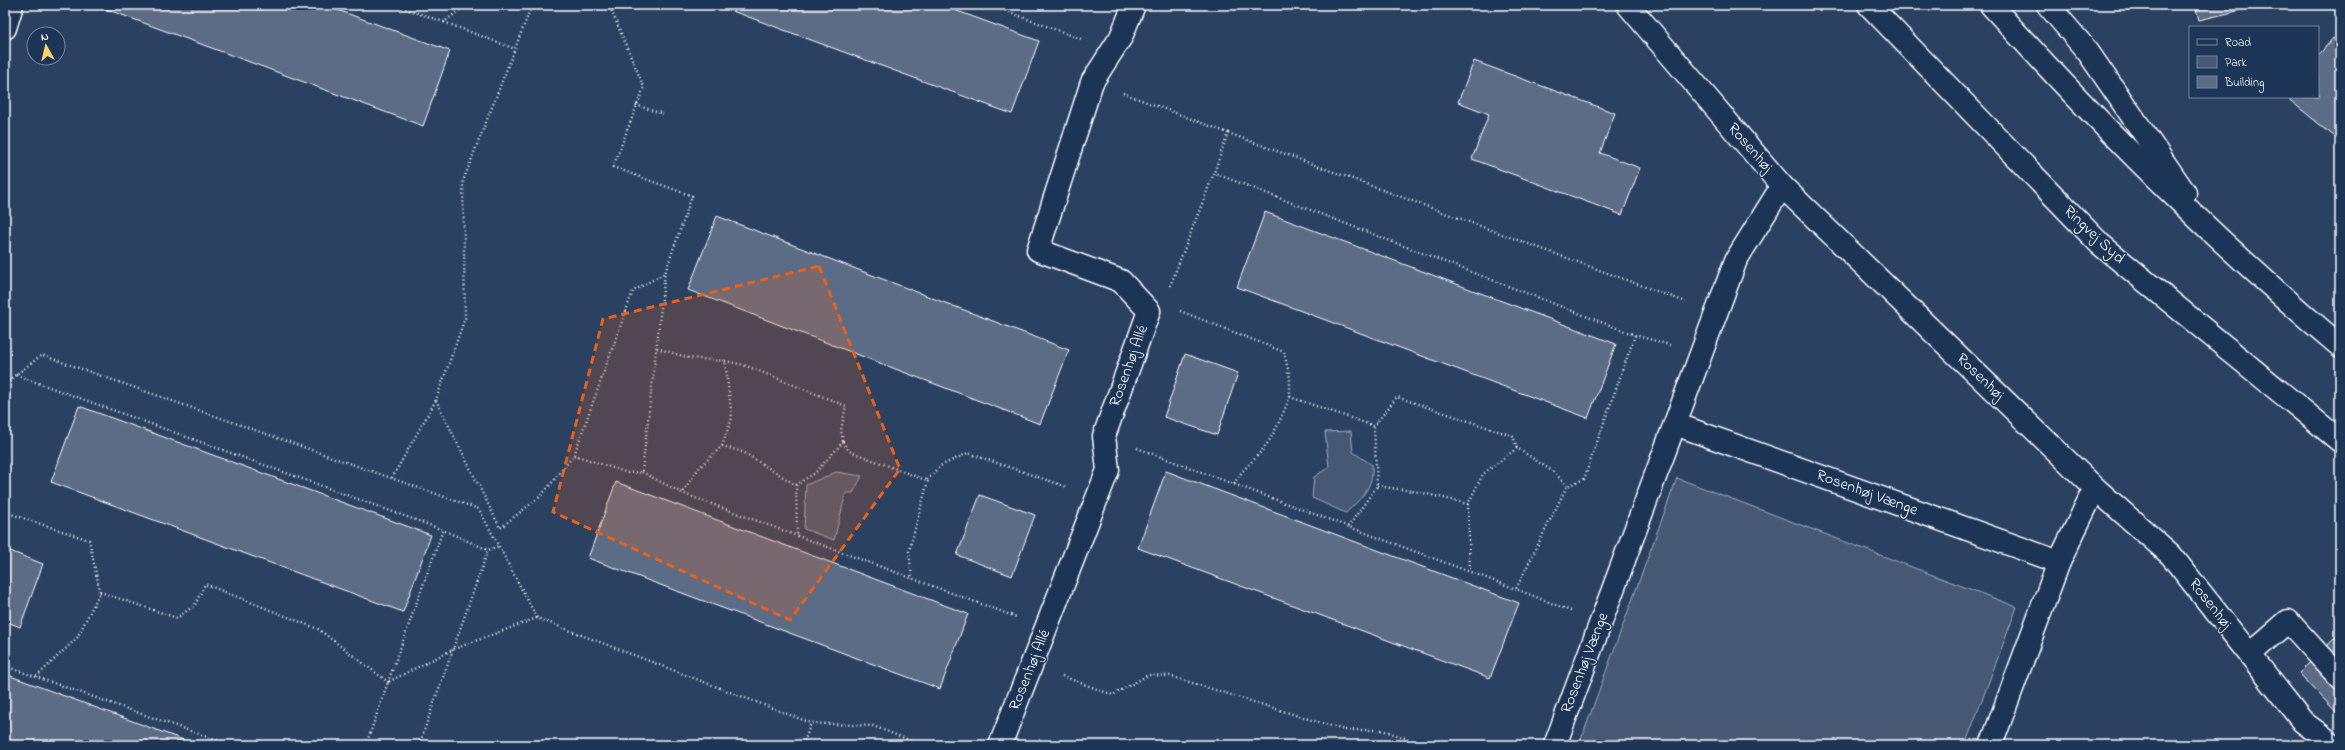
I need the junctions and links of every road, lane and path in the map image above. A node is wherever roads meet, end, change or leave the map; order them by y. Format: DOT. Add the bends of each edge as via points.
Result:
graph roads {
  1 [pos="12,5"];
  2 [pos="394,5"];
  3 [pos="408,5"];
  4 [pos="466,5"];
  5 [pos="532,5"];
  6 [pos="609,5"];
  7 [pos="990,5"];
  8 [pos="1134,5"];
  9 [pos="1628,5"];
  10 [pos="1869,5"];
  11 [pos="1991,5"];
  12 [pos="2048,5"];
  13 [pos="408,10"];
  14 [pos="444,22"];
  15 [pos="5,28"];
  16 [pos="515,49"];
  17 [pos="1112,50"];
  18 [pos="1092,82"];
  19 [pos="636,105"];
  20 [pos="663,114"];
  21 [pos="1228,133"];
  22 [pos="1214,173"];
  23 [pos="1782,186"];
  24 [pos="2216,238"];
  25 [pos="665,273"];
  26 [pos="1179,310"];
  27 [pos="1149,311"];
  28 [pos="1716,313"];
  29 [pos="1635,335"];
  30 [pos="2340,346"];
  31 [pos="656,348"];
  32 [pos="1701,354"];
  33 [pos="725,361"];
  34 [pos="16,375"];
  35 [pos="5,383"];
  36 [pos="1290,397"];
  37 [pos="436,400"];
  38 [pos="1675,424"];
  39 [pos="1374,426"];
  40 [pos="1104,436"];
  41 [pos="2340,441"];
  42 [pos="843,442"];
  43 [pos="722,446"];
  44 [pos="1517,448"];
  45 [pos="574,455"];
  46 [pos="642,472"];
  47 [pos="392,478"];
  48 [pos="927,481"];
  49 [pos="796,484"];
  50 [pos="1234,484"];
  51 [pos="1377,486"];
  52 [pos="1567,486"];
  53 [pos="2095,488"];
  54 [pos="682,493"];
  55 [pos="1097,498"];
  56 [pos="1468,504"];
  57 [pos="5,512"];
  58 [pos="1348,527"];
  59 [pos="443,530"];
  60 [pos="797,536"];
  61 [pos="498,546"];
  62 [pos="488,550"];
  63 [pos="2059,562"];
  64 [pos="1470,572"];
  65 [pos="912,579"];
  66 [pos="1516,588"];
  67 [pos="100,592"];
  68 [pos="537,618"];
  69 [pos="1601,622"];
  70 [pos="1046,629"];
  71 [pos="454,649"];
  72 [pos="2250,654"];
  73 [pos="5,666"];
  74 [pos="1032,666"];
  75 [pos="36,677"];
  76 [pos="2340,678"];
  77 [pos="388,682"];
  78 [pos="811,723"];
  79 [pos="230,745"];
  80 [pos="366,745"];
  81 [pos="419,745"];
  82 [pos="804,745"];
  83 [pos="922,745"];
  84 [pos="1000,745"];
  85 [pos="1426,745"];
  86 [pos="1555,745"];
  87 [pos="1991,745"];
  88 [pos="2334,745"];
  1 -- 15 [label="street"];
  2 -- 13 [label="path"];
  3 -- 13 [label="path"];
  4 -- 14 [label="path"];
  5 -- 16 [label="path"];
  6 -- 19 [label="path" via="644,87"];
  7 -- 17 [label="path"];
  8 -- 17 [label="street, Rosenhøj Allé" via="1121,37"];
  9 -- 23 [label="street, Rosenhøj"];
  10 -- 41 [label="street, Ringvej Syd" via="2100,244"];
  11 -- 24 [label="street" via="2056,78"];
  12 -- 24 [label="street" via="2088,52"];
  13 -- 14 [label="path"];
  14 -- 16 [label="path"];
  16 -- 37 [label="path" via="463,181 465,318"];
  17 -- 18 [label="street, Rosenhøj Allé"];
  18 -- 21 [label="path"];
  18 -- 27 [label="street, Rosenhøj Allé" via="1038,250 1121,281"];
  19 -- 20 [label="path"];
  19 -- 25 [label="path" via="613,167 692,196"];
  21 -- 22 [label="path"];
  21 -- 28 [label="path"];
  22 -- 27 [label="path" via="1165,299"];
  22 -- 29 [label="path"];
  23 -- 28 [label="street, Rosenhøj Vænge" via="1736,260"];
  23 -- 53 [label="street, Rosenhøj"];
  24 -- 30 [label="street"];
  25 -- 31 [label="path"];
  25 -- 45 [label="path" via="633,291"];
  26 -- 36 [label="path" via="1284,352 1290,378"];
  27 -- 40 [label="street, Rosenhøj Allé"];
  28 -- 32 [label="street, Rosenhøj Vænge"];
  29 -- 32 [label="path"];
  29 -- 52 [label="path" via="1584,479"];
  31 -- 33 [label="path" via="689,358"];
  31 -- 46 [label="path"];
  32 -- 38 [label="street, Rosenhøj Vænge"];
  33 -- 42 [label="path" via="744,365 846,406 841,430"];
  33 -- 43 [label="path" via="732,418"];
  34 -- 35 [label="path"];
  34 -- 47 [label="path" via="42,355"];
  34 -- 59 [label="path"];
  36 -- 39 [label="path"];
  36 -- 50 [label="path" via="1274,433 1263,449 1238,475"];
  37 -- 45 [label="path" via="500,528 541,496"];
  37 -- 47 [label="path"];
  38 -- 63 [label="street, Rosenhøj Vænge"];
  38 -- 69 [label="street, Rosenhøj Vænge"];
  39 -- 44 [label="path" via="1397,397 1513,436"];
  39 -- 51 [label="path"];
  40 -- 50 [label="path"];
  40 -- 55 [label="street, Rosenhøj Allé" via="1108,470"];
  42 -- 48 [label="path" via="849,451"];
  42 -- 49 [label="path" via="815,473"];
  43 -- 49 [label="path" via="743,452"];
  43 -- 54 [label="path" via="699,468"];
  44 -- 52 [label="path" via="1555,473"];
  44 -- 56 [label="path" via="1483,474"];
  45 -- 46 [label="path" via="628,473"];
  46 -- 54 [label="path"];
  47 -- 61 [label="path" via="479,509"];
  48 -- 55 [label="path" via="940,466 968,453"];
  48 -- 65 [label="path" via="909,551"];
  49 -- 60 [label="path"];
  50 -- 58 [label="path"];
  51 -- 56 [label="path" via="1419,492"];
  51 -- 58 [label="path"];
  52 -- 66 [label="path"];
  53 -- 63 [label="street"];
  53 -- 72 [label="street, Rosenhøj" via="2171,555"];
  54 -- 60 [label="path"];
  55 -- 70 [label="street, Rosenhøj Allé"];
  56 -- 64 [label="path"];
  57 -- 67 [label="path" via="89,540"];
  58 -- 64 [label="path"];
  59 -- 62 [label="path"];
  59 -- 77 [label="path"];
  60 -- 65 [label="path"];
  61 -- 62 [label="path"];
  61 -- 68 [label="path"];
  62 -- 71 [label="path"];
  63 -- 87 [label="street"];
  64 -- 66 [label="path"];
  65 -- 70 [label="path"];
  66 -- 69 [label="path"];
  67 -- 75 [label="path" via="77,638"];
  67 -- 77 [label="path" via="177,618 195,605 205,584 318,629"];
  68 -- 71 [label="path"];
  68 -- 78 [label="path"];
  69 -- 86 [label="street, Rosenhøj Vænge"];
  70 -- 74 [label="street, Rosenhøj Allé"];
  71 -- 77 [label="path"];
  71 -- 81 [label="path"];
  72 -- 76 [label="street" via="2288,621"];
  72 -- 88 [label="street, Rosenhøj" via="2303,722"];
  73 -- 75 [label="path"];
  74 -- 84 [label="street, Rosenhøj Allé"];
  74 -- 85 [label="path" via="1113,695 1148,675 1170,676 1344,730 1382,730"];
  75 -- 79 [label="path"];
  77 -- 80 [label="path"];
  78 -- 82 [label="path"];
  78 -- 83 [label="path" via="873,726"];
}
